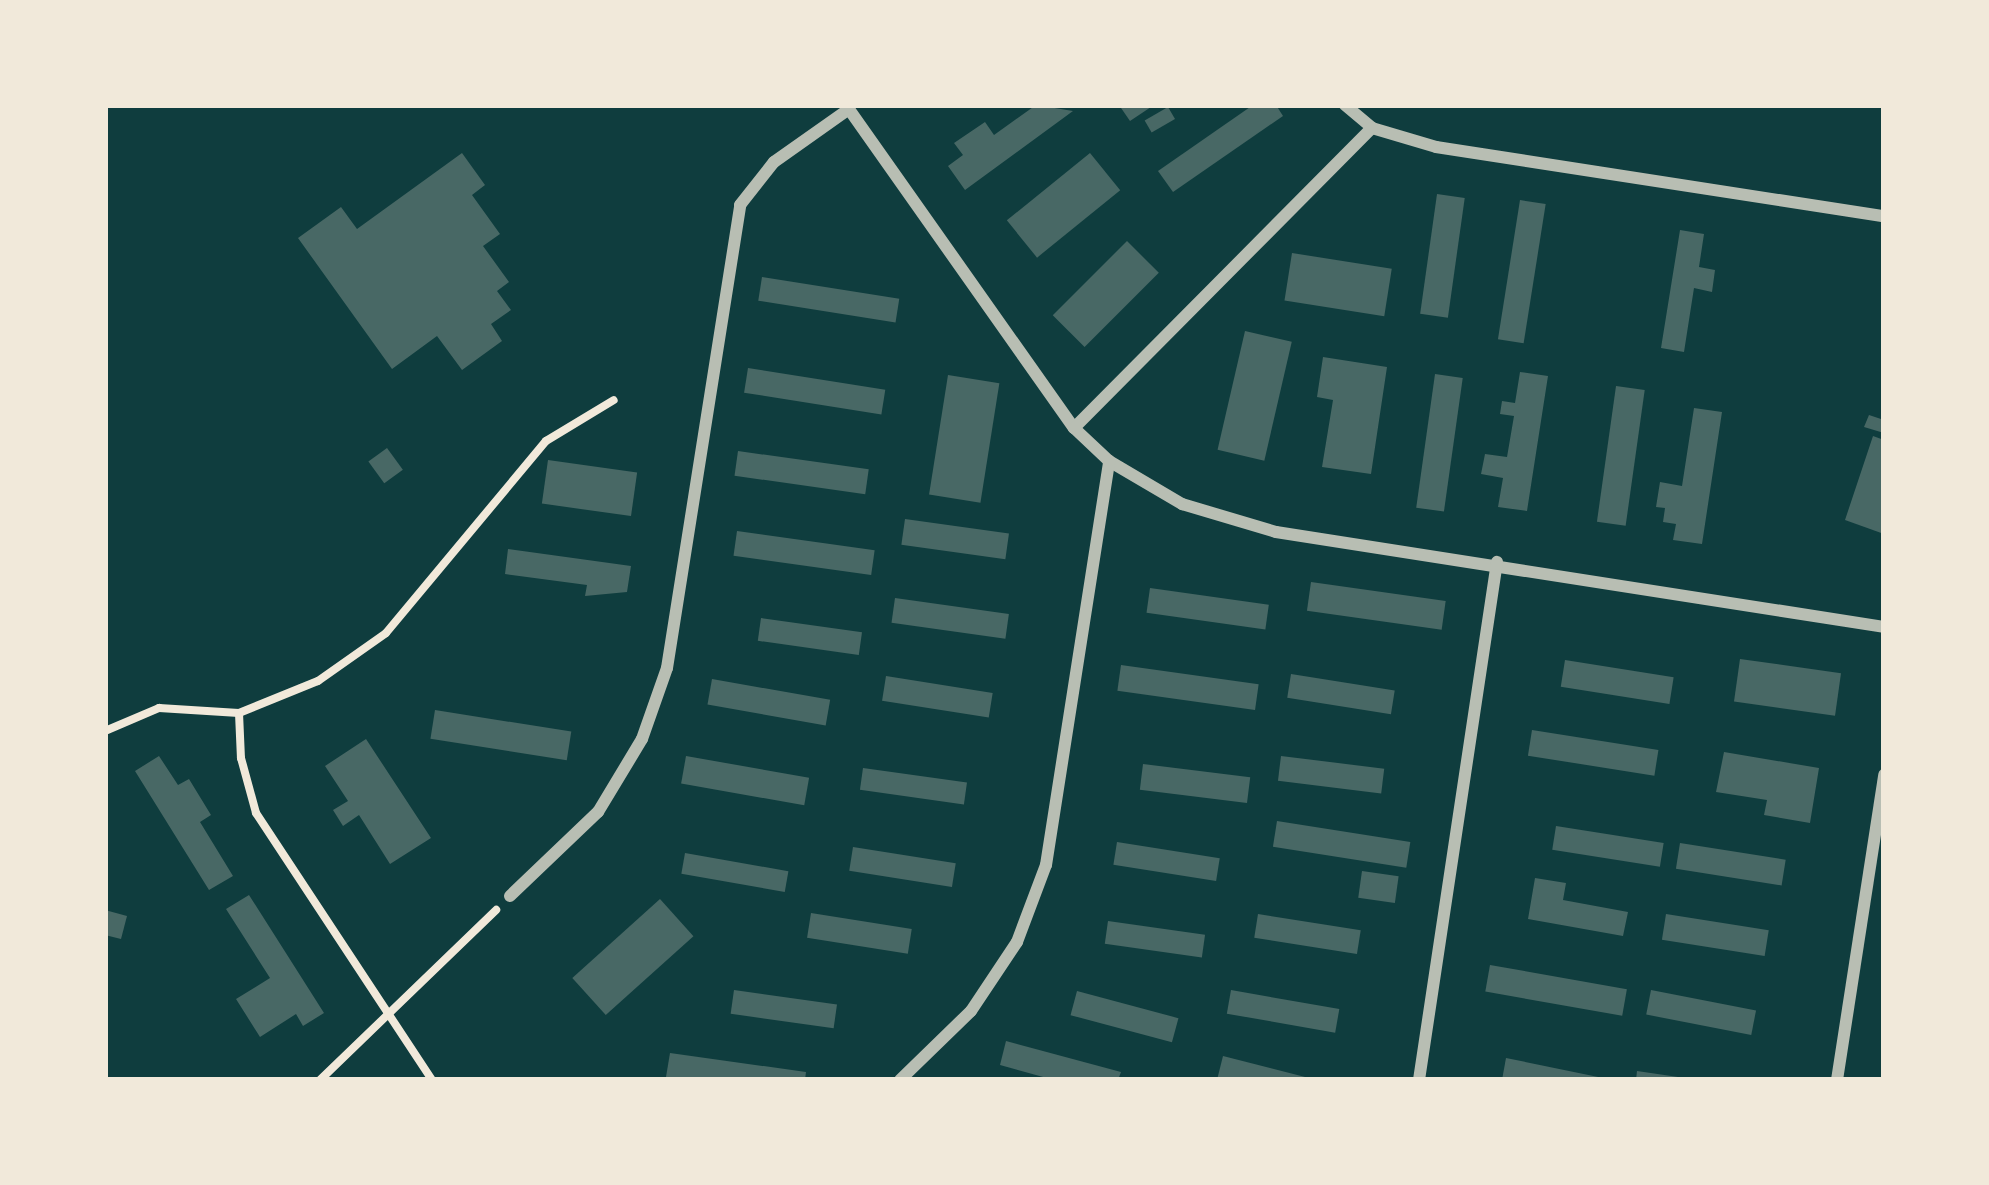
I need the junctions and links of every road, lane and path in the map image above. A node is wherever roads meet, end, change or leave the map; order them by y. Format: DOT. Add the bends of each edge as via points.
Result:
graph roads {
  1 [pos="1345,105"];
  2 [pos="848,107"];
  3 [pos="1372,128"];
  4 [pos="1884,216"];
  5 [pos="614,400"];
  6 [pos="1074,428"];
  7 [pos="1108,460"];
  8 [pos="1497,562"];
  9 [pos="1884,626"];
  10 [pos="239,713"];
  11 [pos="105,731"];
  12 [pos="1884,775"];
  13 [pos="510,896"];
  14 [pos="389,1016"];
  15 [pos="320,1080"];
  16 [pos="432,1080"];
  17 [pos="900,1080"];
  18 [pos="1419,1080"];
  19 [pos="1838,1080"];
  1 -- 3 [label="street"];
  2 -- 6 [label="street"];
  2 -- 13 [label="street" via="774,161 740,206 667,668 642,739 598,812"];
  3 -- 4 [label="street" via="1436,147"];
  3 -- 6 [label="street"];
  5 -- 10 [label="path" via="546,441 386,633 318,681"];
  6 -- 7 [label="street"];
  7 -- 8 [label="street" via="1183,504 1276,532"];
  7 -- 17 [label="street" via="1046,865 1017,942 971,1011"];
  8 -- 9 [label="street"];
  8 -- 18 [label="street"];
  10 -- 11 [label="path" via="159,708"];
  10 -- 14 [label="path" via="256,813"];
  12 -- 19 [label="street"];
  13 -- 14 [label="path"];
  14 -- 15 [label="path"];
  14 -- 16 [label="path"];
}
